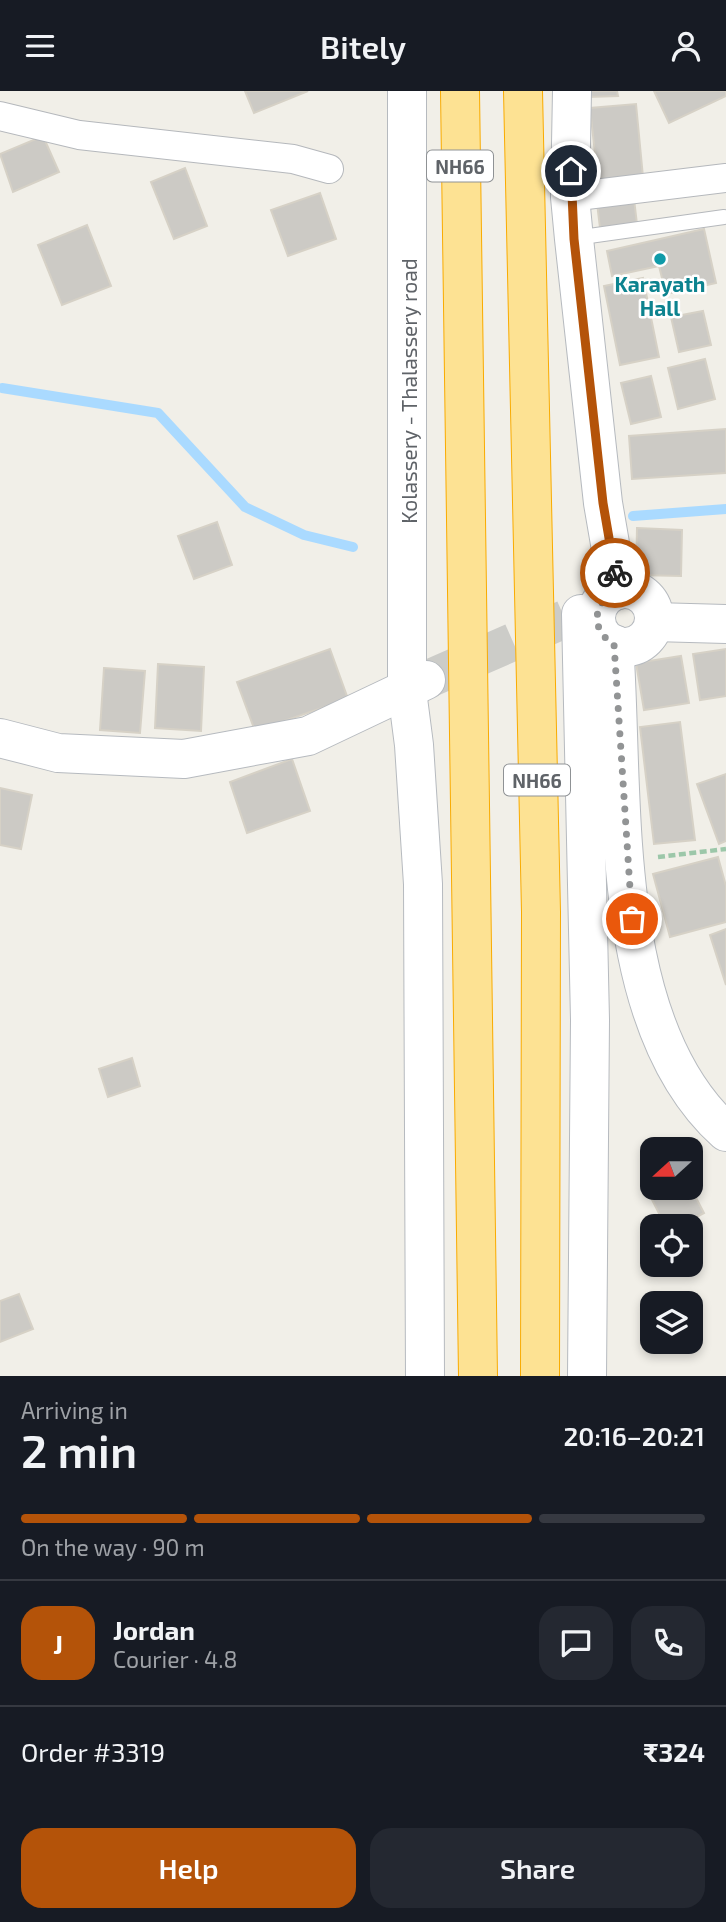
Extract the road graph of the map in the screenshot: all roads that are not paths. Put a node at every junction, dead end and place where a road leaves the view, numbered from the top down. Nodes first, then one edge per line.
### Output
1 (407, 91) edge
2 (460, 91) edge
3 (523, 91) edge
4 (572, 91) edge
5 (0, 116) edge
6 (329, 169) dead end
7 (726, 178) edge
8 (570, 197) junction
9 (724, 217) edge
10 (574, 239) junction
11 (590, 608) junction
12 (654, 622) junction
13 (726, 624) edge
14 (614, 644) junction
15 (417, 686) junction
16 (0, 739) edge
17 (726, 1132) edge
18 (425, 1376) edge
19 (478, 1376) edge
20 (540, 1376) edge
21 (587, 1376) edge

1 - 15 street, Kolassery - Thalassery road
2 - 19 highway, NH66
3 - 20 highway, NH66
4 - 8 street
5 - 6 street
7 - 8 street
8 - 10 street
9 - 10 lane
10 - 11 street
11 - 12 street
11 - 14 street
11 - 21 street
12 - 13 street
12 - 14 street
14 - 17 street
15 - 16 street
15 - 18 street, Kolassery - Thalassery road

